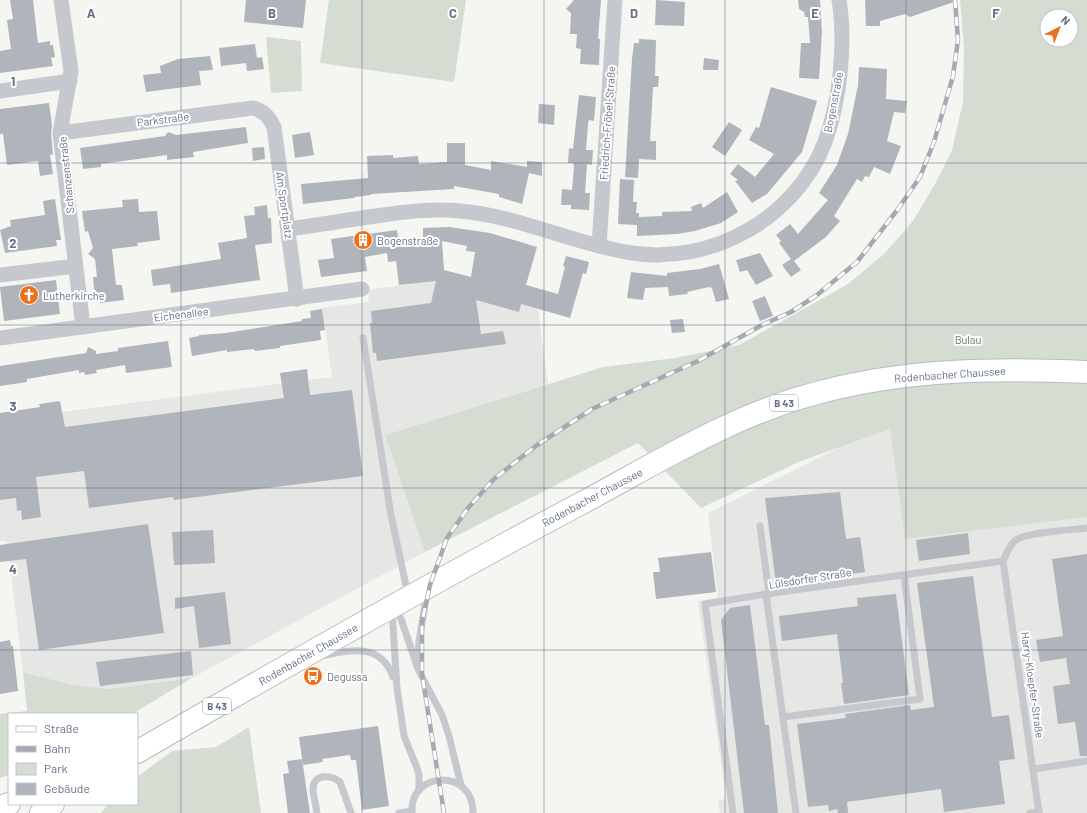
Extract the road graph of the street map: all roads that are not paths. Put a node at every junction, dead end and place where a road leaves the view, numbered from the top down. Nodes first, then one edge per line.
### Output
1 (61, 0) edge
2 (615, 0) edge
3 (839, 0) edge
4 (70, 81) junction
5 (0, 91) edge
6 (265, 113) joint
7 (60, 133) junction
8 (288, 229) junction
9 (599, 246) junction
10 (76, 266) junction
11 (0, 275) edge
12 (362, 289) dead end
13 (297, 299) junction
14 (83, 327) junction
15 (0, 338) edge
16 (363, 338) dead end
17 (1087, 372) edge
18 (760, 526) dead end
19 (1087, 528) edge
20 (1003, 561) junction
21 (904, 575) junction
22 (428, 586) junction
23 (767, 594) junction
24 (400, 602) junction
25 (293, 662) junction
26 (418, 669) junction
27 (397, 688) junction
28 (782, 717) junction
29 (138, 751) edge
30 (1087, 762) edge
31 (1034, 770) junction
32 (461, 785) junction
33 (419, 790) junction
34 (52, 805) edge
35 (412, 812) edge
36 (1039, 812) edge
37 (41, 813) edge
38 (317, 813) edge
39 (350, 813) edge
40 (399, 813) edge
41 (473, 813) edge
42 (733, 813) edge
43 (796, 813) edge
44 (1030, 813) edge

1 - 4 street, Schanzenstraße
2 - 9 street, Friedrich-Fröbel-Straße
3 - 9 street, Bogenstraße
4 - 5 street
4 - 7 street, Schanzenstraße
6 - 7 street, Parkstraße
6 - 8 street, Am Sportplatz
7 - 10 street, Schanzenstraße
8 - 9 street, Bogenstraße
8 - 13 street, Am Sportplatz
10 - 11 street
10 - 14 street, Schanzenstraße
12 - 13 street, Eichenallee
13 - 14 street, Eichenallee
14 - 15 street, Eichenallee
16 - 24 lane
17 - 22 main road, Rodenbacher Chaussee / B 43
18 - 23 lane
19 - 20 lane
20 - 21 lane, Lülsdorfer Straße
20 - 31 lane, Harry-Kloepfer-Straße
21 - 23 lane, Lülsdorfer Straße
21 - 28 lane
22 - 24 main road, Rodenbacher Chaussee / B 43
22 - 26 lane
23 - 28 lane, Lülsdorfer Straße
23 - 42 lane
24 - 25 main road, Rodenbacher Chaussee / B 43
24 - 26 lane
24 - 27 lane
25 - 27 lane
25 - 29 main road, Rodenbacher Chaussee / B 43
26 - 32 lane
27 - 33 lane
28 - 43 lane, Lülsdorfer Straße
30 - 31 lane
31 - 36 lane, Harry-Kloepfer-Straße
32 - 33 lane
32 - 41 lane
33 - 35 lane
34 - 37 main road
35 - 40 lane
36 - 44 lane
38 - 39 lane

